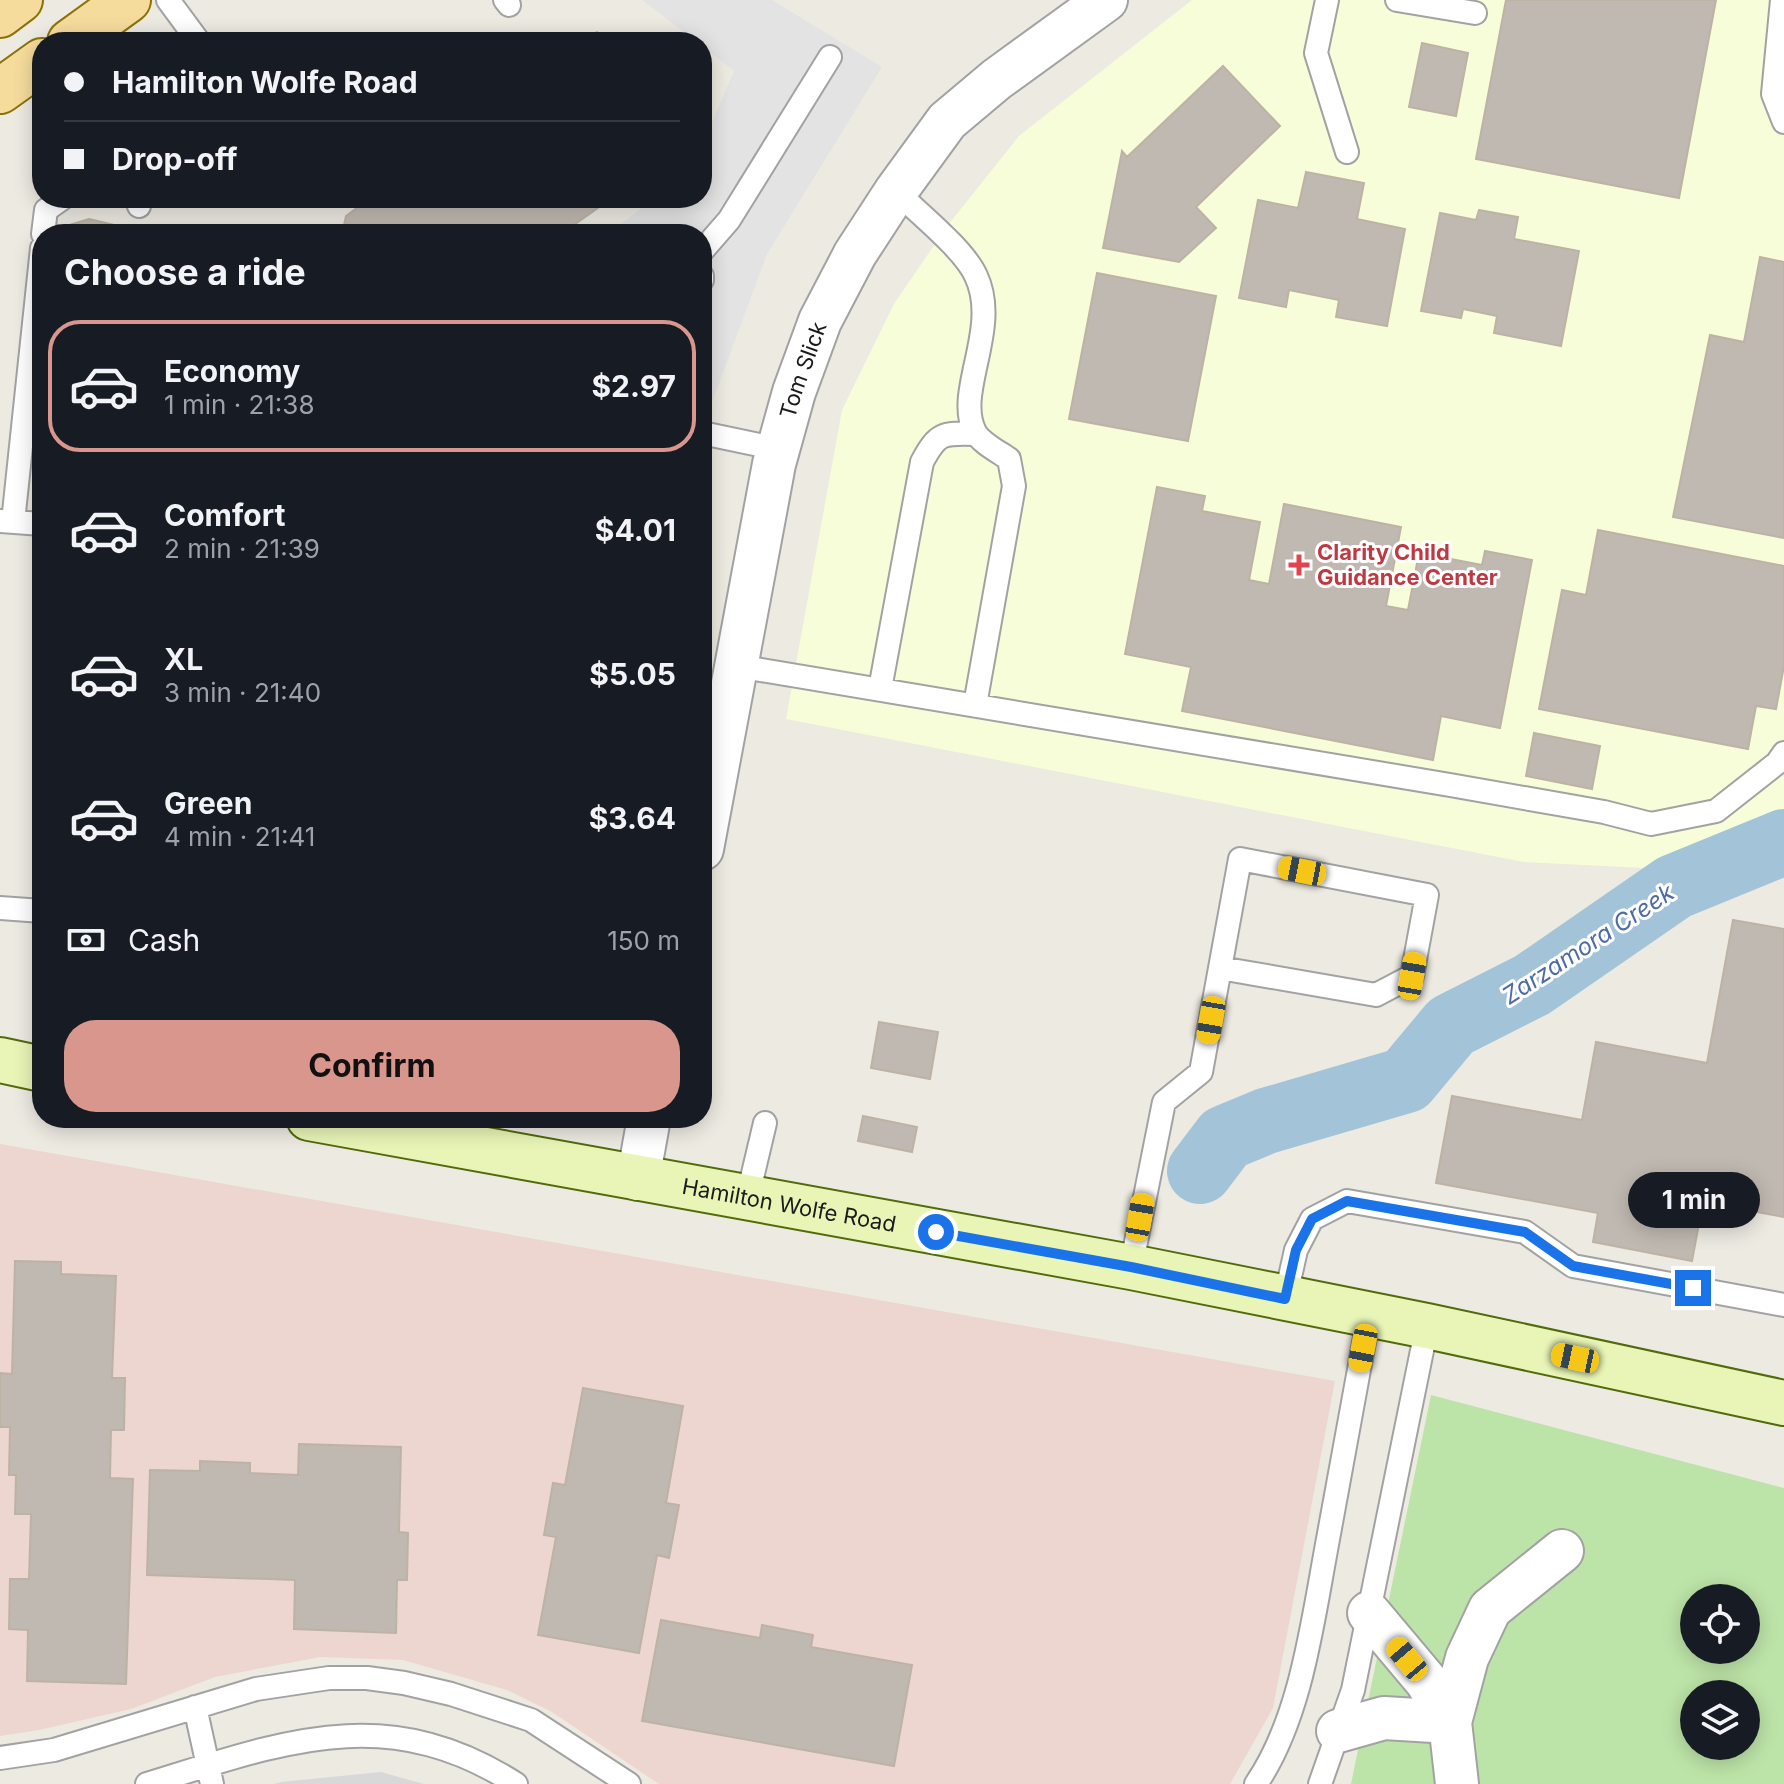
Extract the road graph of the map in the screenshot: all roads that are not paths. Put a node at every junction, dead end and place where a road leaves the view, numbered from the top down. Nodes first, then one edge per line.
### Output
1 (20, 0) edge
2 (128, 0) edge
3 (168, 0) edge
4 (1106, 0) edge
5 (1327, 0) edge
6 (1397, 0) edge
7 (1782, 0) edge
8 (1475, 13) dead end
9 (0, 15) edge
10 (84, 32) edge
11 (192, 32) edge
12 (830, 57) dead end
13 (32, 68) edge
14 (0, 91) edge
15 (1784, 122) edge
16 (1347, 152) dead end
17 (896, 191) junction
18 (712, 240) edge
19 (32, 324) edge
20 (976, 434) junction
21 (712, 435) edge
22 (778, 449) junction
23 (6, 522) edge
24 (32, 523) edge
25 (737, 666) junction
26 (880, 689) junction
27 (975, 705) junction
28 (1784, 753) edge
29 (712, 797) edge
30 (0, 908) edge
31 (32, 910) edge
32 (1220, 968) junction
33 (0, 1060) edge
34 (32, 1067) edge
35 (765, 1123) dead end
36 (363, 1128) edge
37 (647, 1128) edge
38 (638, 1179) junction
39 (747, 1199) junction
40 (1131, 1267) junction
41 (1285, 1299) junction
42 (1784, 1305) edge
43 (1369, 1315) junction
44 (1427, 1326) junction
45 (1784, 1403) edge
46 (1562, 1551) dead end
47 (1369, 1613) junction
48 (195, 1707) junction
49 (1450, 1722) junction
50 (1338, 1731) junction
51 (0, 1758) edge
52 (210, 1775) edge
53 (147, 1784) edge
54 (516, 1784) edge
55 (629, 1784) edge
56 (1256, 1784) edge
57 (1320, 1784) edge
58 (1457, 1784) edge

1 - 9 main road
2 - 10 main road
3 - 11 lane
4 - 17 street, Tom Slick
5 - 16 lane
6 - 8 lane
7 - 15 lane
12 - 18 lane
13 - 14 main road
17 - 20 lane
17 - 22 street, Tom Slick
19 - 23 lane
20 - 26 lane
20 - 27 lane
21 - 22 lane
22 - 25 street, Tom Slick
23 - 24 lane
25 - 26 lane
25 - 29 street, Tom Slick
26 - 27 lane
27 - 28 lane
30 - 31 lane
32 - 32 lane
32 - 40 lane
33 - 34 street
35 - 39 lane
36 - 38 street, Hamilton Wolfe Road
37 - 38 street
38 - 39 street, Hamilton Wolfe Road
39 - 40 street, Hamilton Wolfe Road
40 - 41 street, Hamilton Wolfe Road
41 - 42 lane
41 - 43 street, Hamilton Wolfe Road
43 - 44 street, Hamilton Wolfe Road
43 - 56 lane
44 - 45 street, Hamilton Wolfe Road
44 - 47 lane
46 - 49 street
47 - 49 street
47 - 50 lane
48 - 51 lane
48 - 52 lane
48 - 55 lane
49 - 50 street
49 - 58 street
50 - 57 lane
52 - 53 lane
52 - 54 lane

